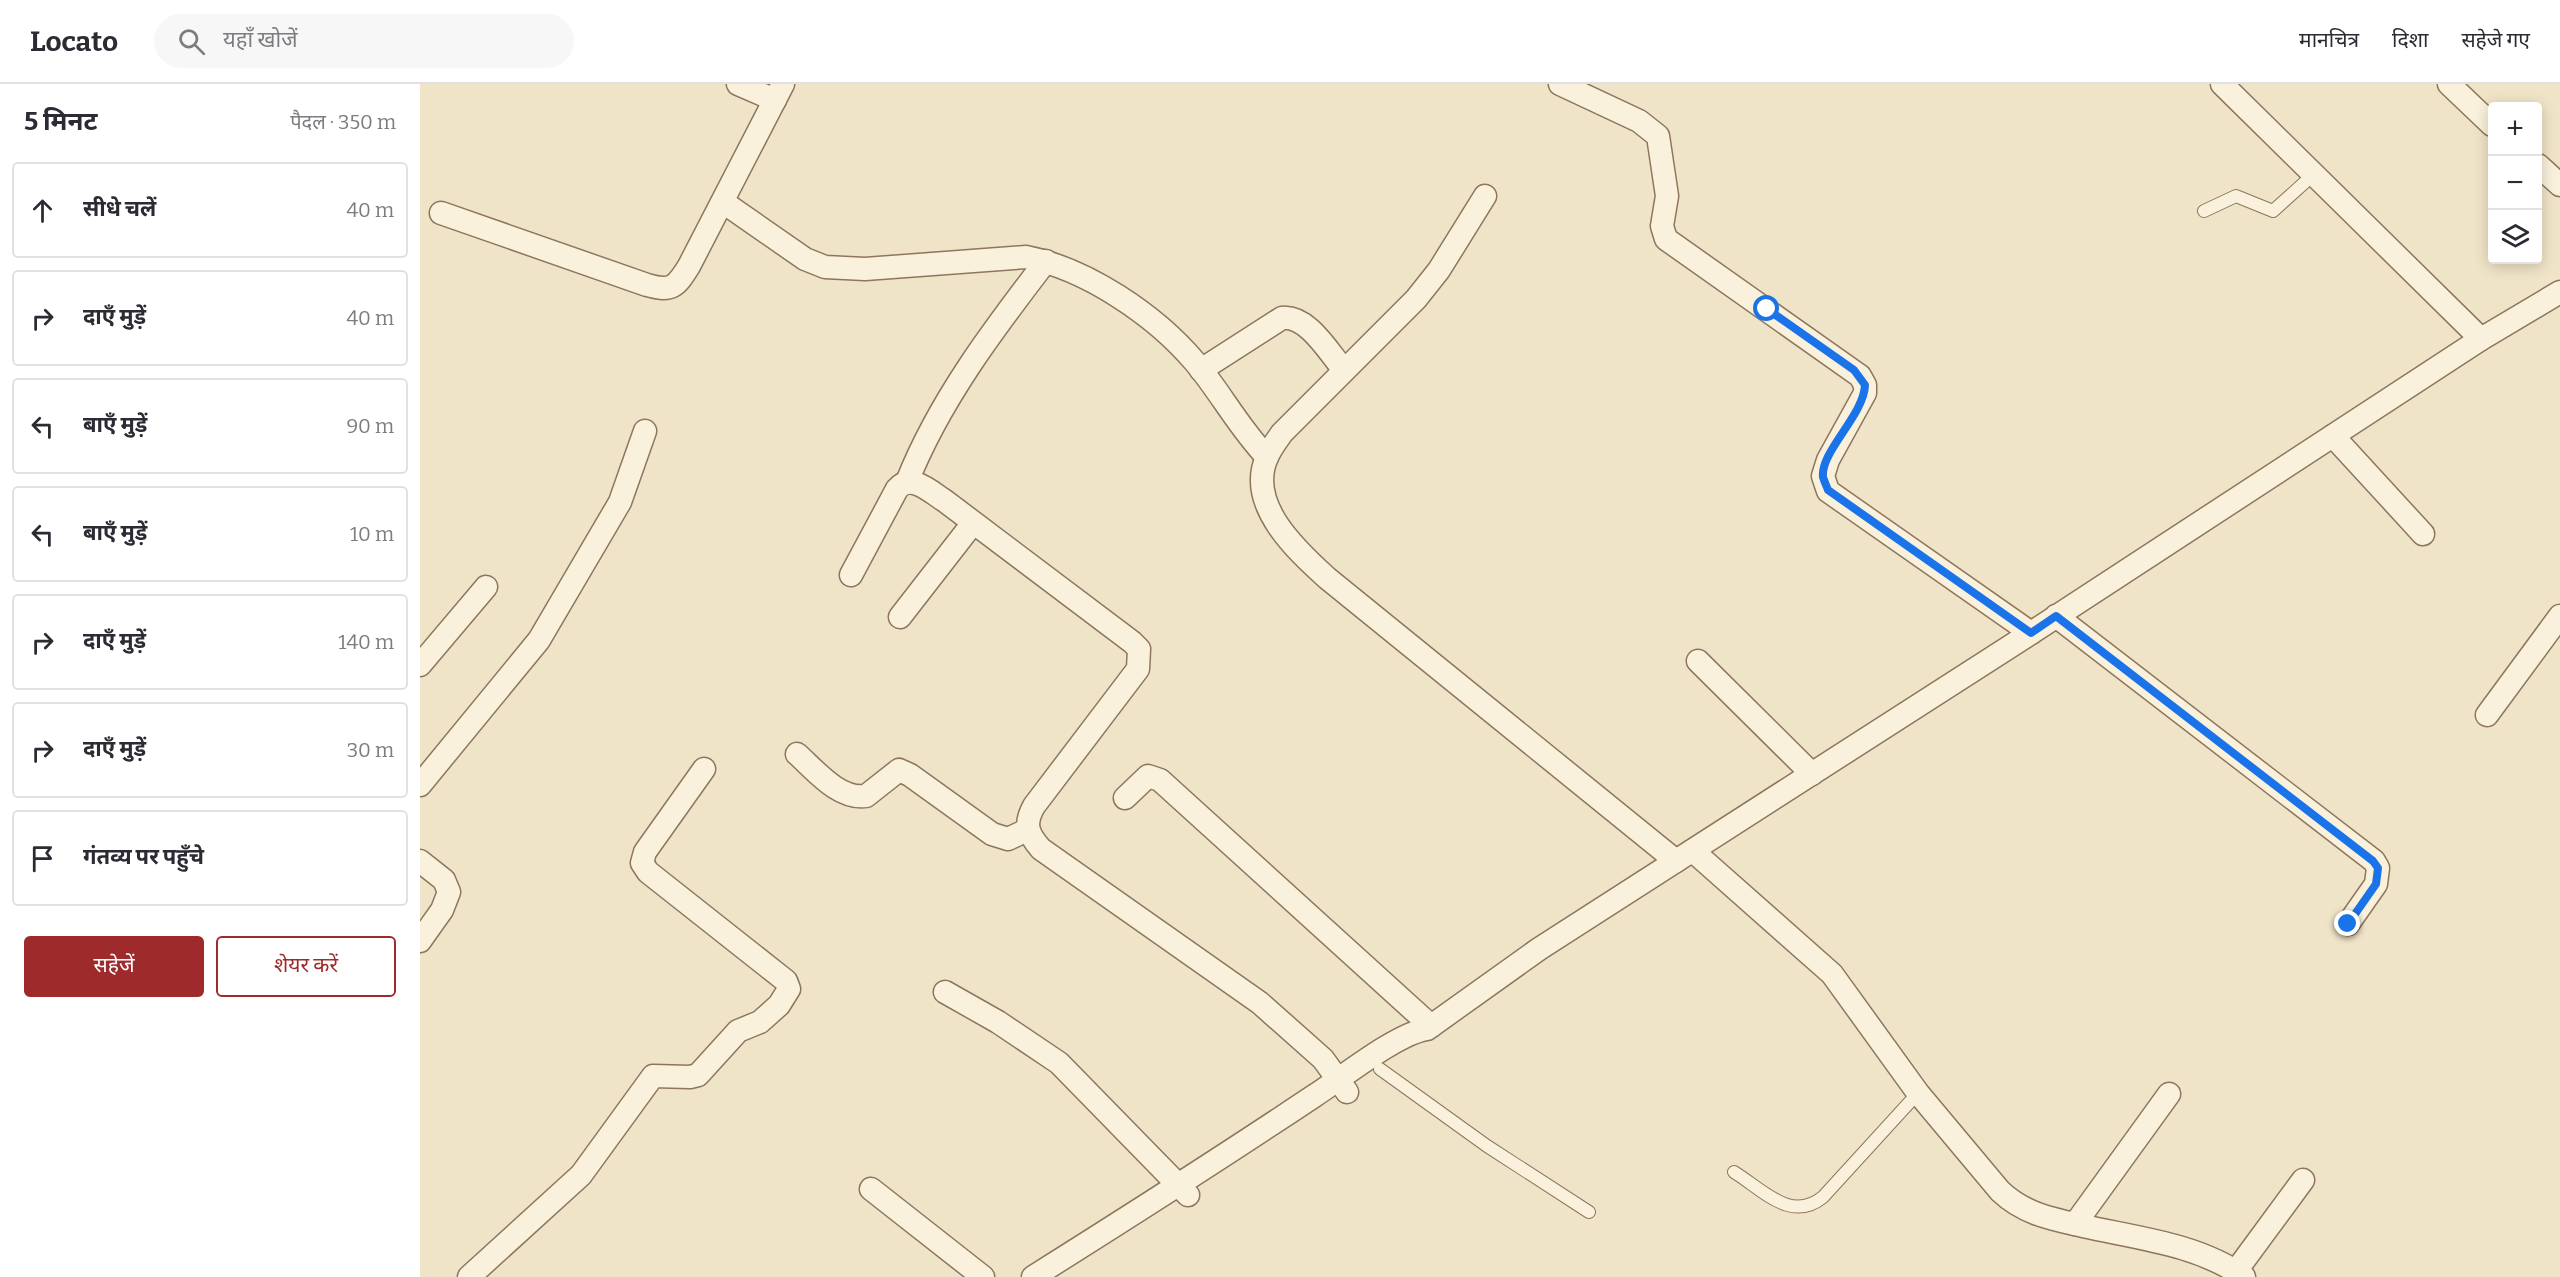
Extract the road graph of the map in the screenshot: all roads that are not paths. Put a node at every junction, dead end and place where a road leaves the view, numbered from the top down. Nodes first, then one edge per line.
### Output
1 (738, 84) edge
2 (1560, 84) edge
3 (2222, 84) edge
4 (2449, 84) edge
5 (779, 92) edge
6 (2488, 120) edge
7 (2542, 169) edge
8 (2313, 175) junction
9 (2560, 185) edge
10 (1485, 196) dead end
11 (723, 202) junction
12 (2204, 211) dead end
13 (441, 213) dead end
14 (1046, 261) junction
15 (2556, 301) edge
16 (2481, 339) junction
17 (1201, 370) junction
18 (1344, 370) junction
19 (645, 431) dead end
20 (2333, 436) junction
21 (1267, 457) junction
22 (907, 482) junction
23 (974, 523) junction
24 (2423, 534) dead end
25 (851, 575) dead end
26 (486, 587) dead end
27 (2056, 616) junction
28 (2560, 616) edge
29 (900, 617) dead end
30 (2031, 633) junction
31 (1698, 661) dead end
32 (420, 665) edge
33 (2487, 715) dead end
34 (797, 754) dead end
35 (704, 769) dead end
36 (1812, 774) junction
37 (420, 785) edge
38 (1125, 798) dead end
39 (1027, 830) junction
40 (1685, 856) junction
41 (420, 861) edge
42 (2348, 924) dead end
43 (420, 941) edge
44 (945, 992) dead end
45 (1429, 1028) junction
46 (1380, 1069) junction
47 (1343, 1086) junction
48 (1918, 1093) junction
49 (2169, 1094) dead end
50 (1734, 1172) dead end
51 (2303, 1180) dead end
52 (871, 1189) dead end
53 (1184, 1190) junction
54 (1589, 1212) dead end
55 (2075, 1224) junction
56 (2240, 1274) edge
57 (469, 1277) edge
58 (983, 1277) edge
59 (1033, 1277) edge
60 (1061, 1277) edge

1 - 5 street
2 - 30 street
3 - 8 street
4 - 6 street
5 - 11 street
7 - 9 street
8 - 12 lane
8 - 16 street
10 - 18 street
11 - 13 street
11 - 14 street
14 - 17 street
14 - 22 street
15 - 16 street
16 - 20 street
17 - 18 street
17 - 21 street
18 - 21 street
19 - 37 street
20 - 24 street
20 - 27 street
21 - 40 street
22 - 23 street
22 - 25 street
23 - 29 street
23 - 39 street
26 - 32 street
27 - 30 street
27 - 42 street
28 - 33 street
30 - 36 street
31 - 36 street
34 - 39 street
35 - 57 street
36 - 40 street
38 - 45 street
39 - 47 street
40 - 45 street
40 - 48 street
41 - 43 street
44 - 53 street
45 - 46 street
45 - 47 street
46 - 47 street
46 - 54 lane
47 - 53 street
48 - 50 lane
48 - 55 street
49 - 55 street
51 - 56 street
52 - 58 street
53 - 59 street
53 - 60 street
55 - 56 street

